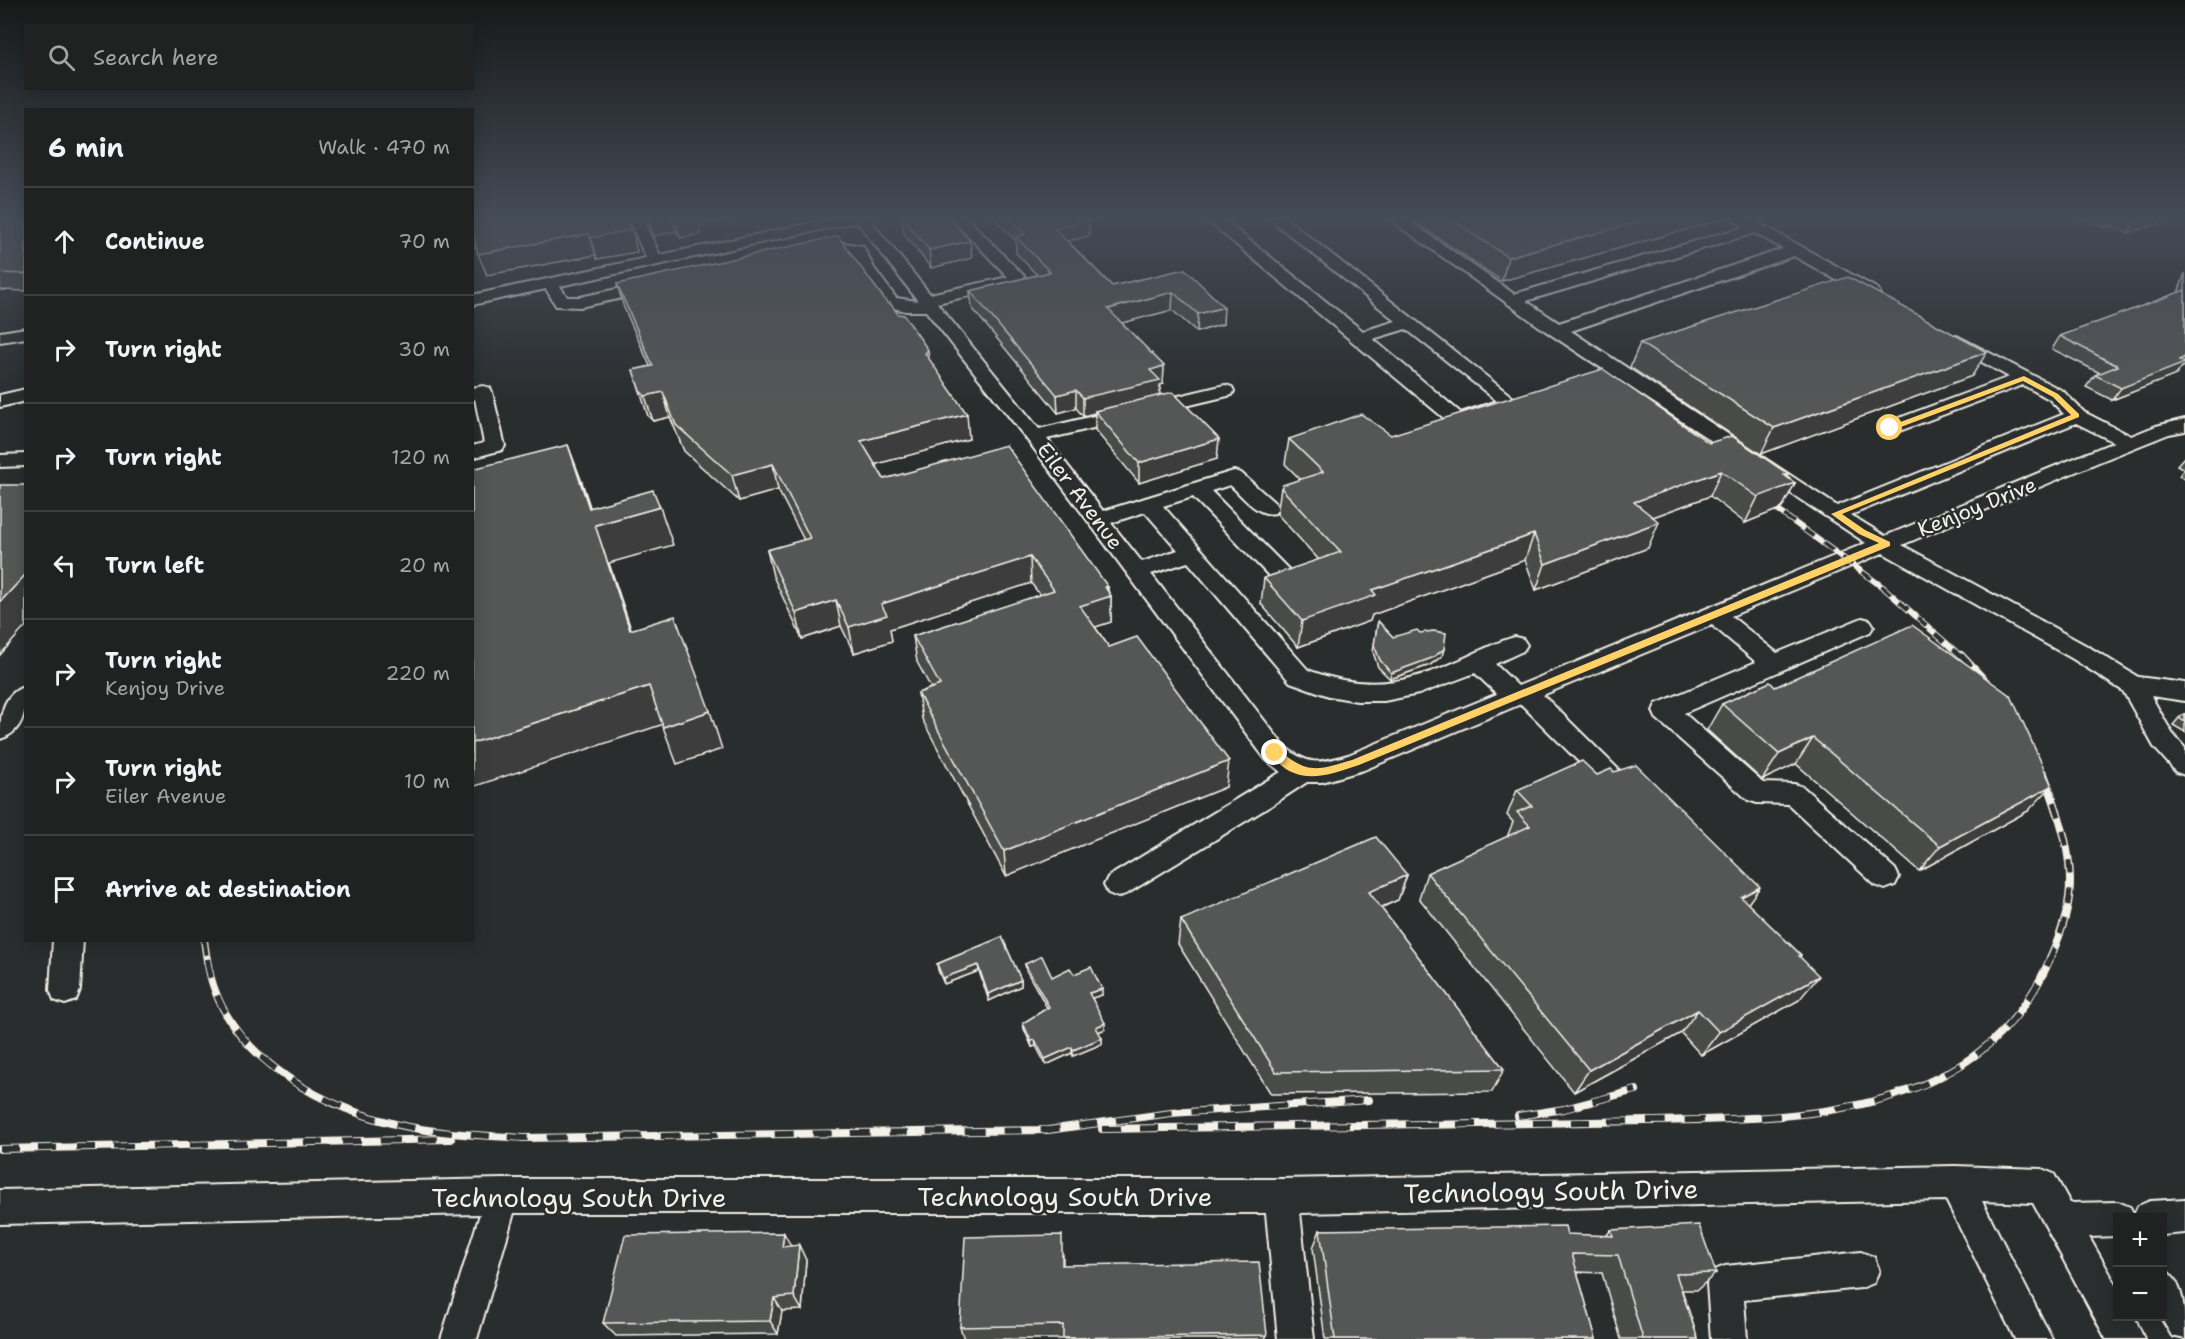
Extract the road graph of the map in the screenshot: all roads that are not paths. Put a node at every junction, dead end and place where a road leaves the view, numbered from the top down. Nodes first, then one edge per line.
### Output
1 (571, 278) edge
2 (873, 278) edge
3 (909, 278) edge
4 (1016, 278) edge
5 (1287, 278) edge
6 (1353, 278) edge
7 (1482, 278) edge
8 (1585, 278) edge
9 (1647, 278) edge
10 (1706, 278) edge
11 (1845, 278) edge
12 (550, 283) junction
13 (669, 283) edge
14 (1667, 291) junction
15 (474, 300) edge
16 (1512, 300) junction
17 (928, 303) junction
18 (1888, 303) edge
19 (1409, 323) junction
20 (1556, 330) junction
21 (1940, 332) edge
22 (24, 333) edge
23 (1360, 337) junction
24 (2, 338) edge
25 (2024, 378) junction
26 (1225, 391) dead end
27 (474, 394) edge
28 (24, 395) edge
29 (0, 401) edge
30 (2077, 416) junction
31 (2185, 425) edge
32 (1890, 428) dead end
33 (1034, 436) junction
34 (2131, 443) junction
35 (474, 451) edge
36 (0, 460) edge
37 (24, 460) edge
38 (1197, 489) junction
39 (1150, 504) junction
40 (1268, 507) dead end
41 (1835, 514) junction
42 (1097, 520) junction
43 (1887, 544) junction
44 (1193, 553) junction
45 (1136, 571) junction
46 (1280, 574) edge
47 (1715, 615) junction
48 (1862, 626) dead end
49 (1515, 645) dead end
50 (1478, 662) junction
51 (1774, 664) junction
52 (2133, 685) junction
53 (2185, 693) edge
54 (1520, 695) junction
55 (24, 698) edge
56 (0, 730) edge
57 (2185, 765) edge
58 (1301, 772) junction
59 (1614, 781) edge
60 (1885, 877) dead end
61 (1118, 885) dead end
62 (68, 942) edge
63 (65, 990) dead end
64 (1955, 1183) junction
65 (502, 1196) junction
66 (1281, 1196) junction
67 (0, 1207) edge
68 (2185, 1216) edge
69 (2167, 1217) edge
70 (2113, 1219) edge
71 (2061, 1220) junction
72 (1861, 1270) dead end
73 (2167, 1293) edge
74 (2185, 1323) edge
75 (459, 1339) edge
76 (1296, 1339) edge
77 (1729, 1339) edge
78 (2034, 1339) edge
79 (2126, 1339) edge

1 - 12 street
2 - 17 street
3 - 17 street, Eiler Avenue
4 - 17 street
5 - 23 street
6 - 19 street
7 - 16 street
8 - 16 street
9 - 14 street
10 - 14 street
11 - 18 street
12 - 13 street
12 - 15 street
14 - 20 street
16 - 20 street
17 - 33 street, Eiler Avenue
19 - 23 street
19 - 23 street
20 - 41 street
21 - 25 street
22 - 24 street
25 - 30 street
25 - 32 street
26 - 33 street
27 - 35 street
28 - 29 street
30 - 34 street
30 - 41 street
31 - 34 street, Kenjoy Drive
33 - 42 street, Eiler Avenue
34 - 43 street, Kenjoy Drive
36 - 37 street
38 - 39 street
38 - 40 street
38 - 46 street
39 - 42 street
39 - 44 street
41 - 43 street
42 - 45 street, Eiler Avenue
43 - 47 street, Kenjoy Drive
43 - 52 street
44 - 45 street
44 - 50 street
45 - 58 street, Eiler Avenue
47 - 51 street
47 - 54 street, Kenjoy Drive
48 - 51 street
49 - 50 street
50 - 54 street
51 - 60 street
52 - 53 street
52 - 57 street
54 - 58 street, Kenjoy Drive
54 - 59 street
55 - 56 street
58 - 61 street
62 - 63 street
64 - 66 street, Technology South Drive
64 - 71 street, Technology South Drive
64 - 78 street
65 - 66 street, Technology South Drive
65 - 67 street, Technology South Drive
65 - 75 street
66 - 76 street
68 - 69 street
70 - 71 street
71 - 79 street
72 - 77 street
73 - 74 street

